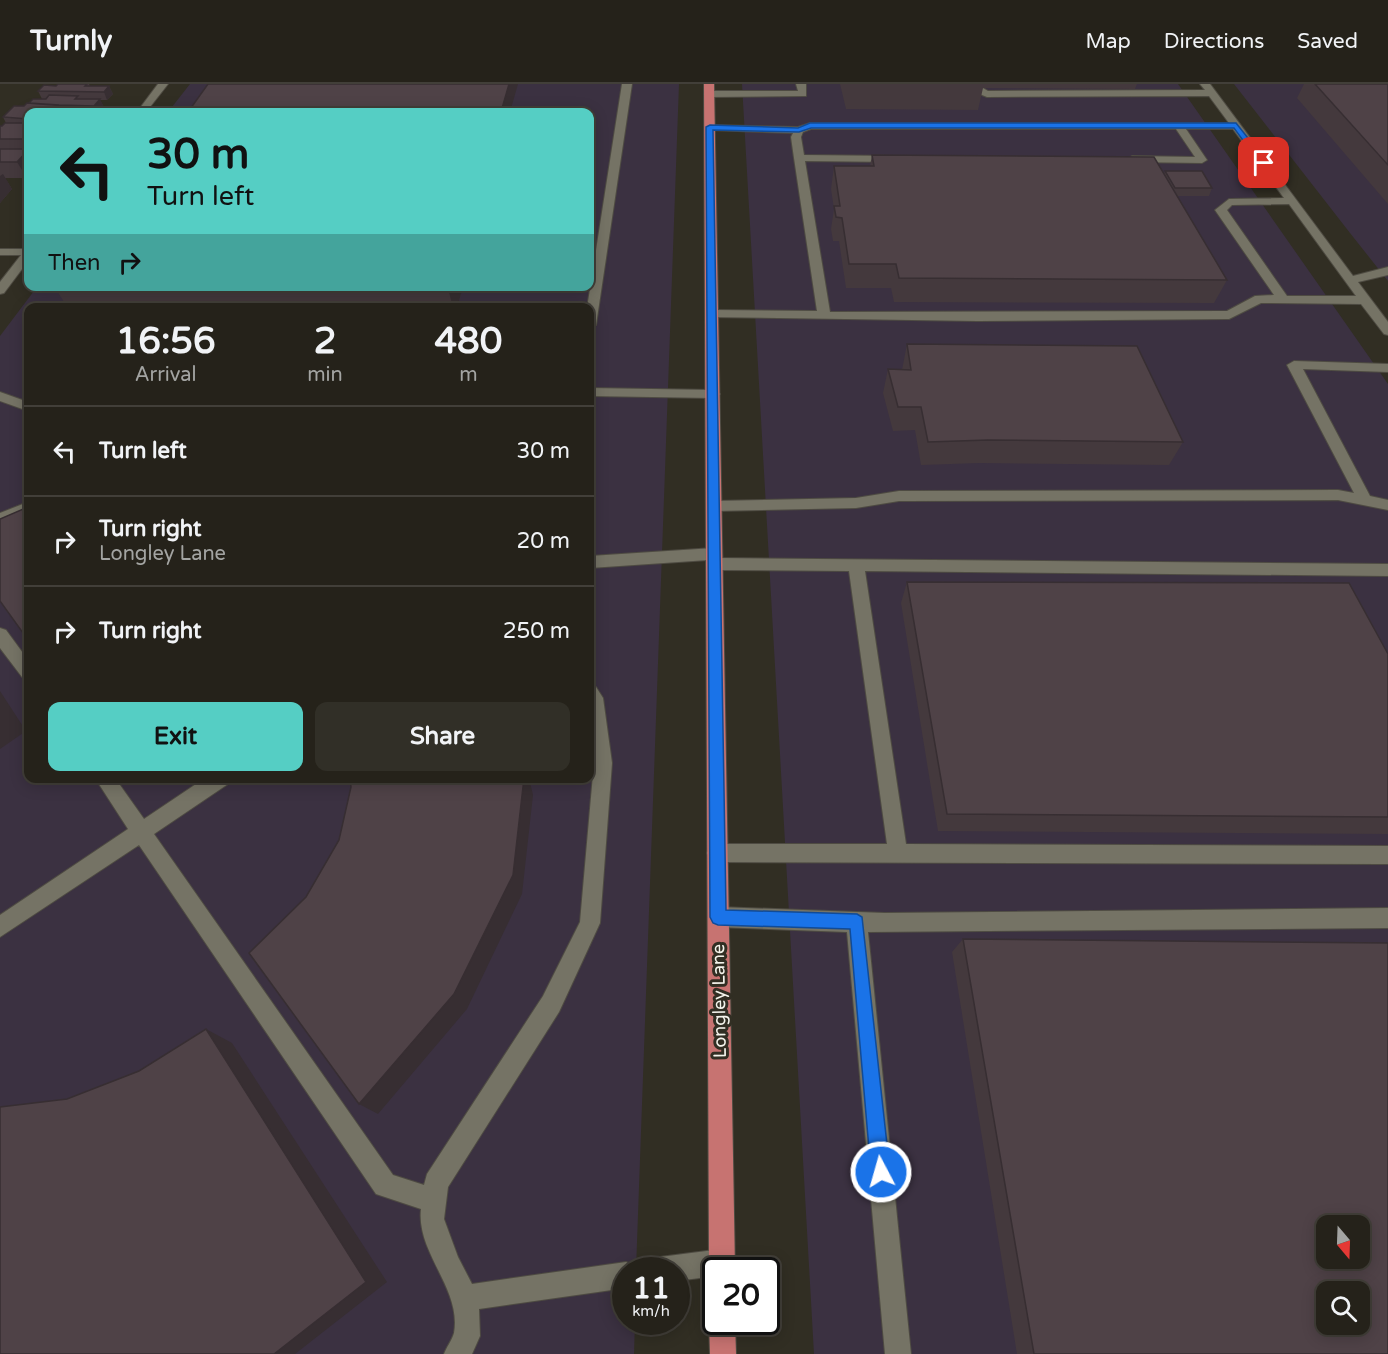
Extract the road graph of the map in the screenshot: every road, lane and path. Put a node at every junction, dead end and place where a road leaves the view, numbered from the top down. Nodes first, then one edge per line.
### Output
1 (163, 84) edge
2 (627, 84) edge
3 (801, 84) edge
4 (971, 84) edge
5 (1208, 88) edge
6 (709, 89) edge
7 (144, 108) edge
8 (1178, 125) junction
9 (1236, 126) junction
10 (710, 127) junction
11 (799, 130) junction
12 (799, 158) junction
13 (906, 159) edge
14 (1119, 159) edge
15 (1292, 201) junction
16 (0, 252) edge
17 (24, 253) edge
18 (24, 258) edge
19 (1388, 271) edge
20 (1351, 280) junction
21 (0, 290) edge
22 (1283, 299) junction
23 (1365, 300) junction
24 (593, 303) edge
25 (712, 314) junction
26 (824, 315) junction
27 (1388, 331) edge
28 (1388, 368) edge
29 (594, 392) edge
30 (713, 394) junction
31 (0, 396) edge
32 (24, 405) edge
33 (1365, 500) junction
34 (1388, 505) edge
35 (714, 506) junction
36 (24, 509) edge
37 (0, 519) edge
38 (714, 559) junction
39 (594, 562) edge
40 (856, 565) junction
41 (1388, 570) edge
42 (0, 635) edge
43 (24, 667) edge
44 (594, 698) edge
45 (107, 783) edge
46 (214, 783) edge
47 (141, 832) junction
48 (717, 853) junction
49 (898, 854) junction
50 (1388, 855) edge
51 (718, 917) junction
52 (1388, 918) edge
53 (857, 922) junction
54 (0, 927) edge
55 (434, 1201) junction
56 (722, 1257) edge
57 (612, 1277) edge
58 (465, 1298) junction
59 (723, 1335) edge
60 (457, 1354) edge
61 (723, 1354) edge
62 (898, 1354) edge

1 - 7 street
2 - 24 street
3 - 6 street
4 - 5 street
5 - 9 street
6 - 10 main road, Longley Lane
8 - 9 street
8 - 11 street
8 - 14 street
9 - 15 street
10 - 11 street
10 - 25 main road, Longley Lane
11 - 12 street
12 - 13 street
12 - 26 street
15 - 20 street
15 - 22 street
16 - 17 street
18 - 21 street
19 - 20 street
20 - 23 street
22 - 23 street
22 - 26 street
23 - 27 street
25 - 26 street
25 - 30 main road, Longley Lane
28 - 33 street
29 - 30 street
30 - 35 main road, Longley Lane
31 - 32 street
33 - 34 street
33 - 35 street
35 - 38 main road, Longley Lane
36 - 37 street
38 - 39 street
38 - 40 street
38 - 48 main road, Longley Lane
40 - 41 street
40 - 49 street
42 - 43 street
44 - 55 street
45 - 47 street
46 - 47 street
47 - 54 street
47 - 55 street
48 - 49 street
48 - 51 main road, Longley Lane
49 - 50 street
51 - 53 street
51 - 56 main road, Longley Lane
52 - 53 street
53 - 62 street
55 - 58 street
57 - 58 street
58 - 60 street
59 - 61 main road

